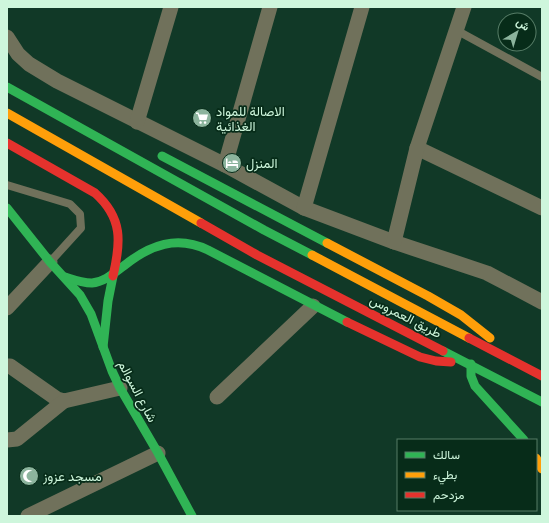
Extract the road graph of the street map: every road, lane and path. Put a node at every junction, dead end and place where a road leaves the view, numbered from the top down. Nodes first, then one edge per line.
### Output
1 (171, 7) edge
2 (270, 7) edge
3 (464, 7) edge
4 (358, 8) edge
5 (456, 30) junction
6 (7, 37) edge
7 (542, 77) edge
8 (7, 87) edge
9 (7, 113) edge
10 (137, 122) junction
11 (7, 143) edge
12 (417, 148) junction
13 (156, 153) dead end
14 (225, 165) junction
15 (7, 185) edge
16 (7, 208) edge
17 (304, 208) junction
18 (542, 208) edge
19 (394, 242) junction
20 (50, 262) junction
21 (115, 272) junction
22 (65, 277) junction
23 (542, 302) edge
24 (313, 306) junction
25 (7, 308) edge
26 (103, 347) junction
27 (514, 361) junction
28 (467, 362) junction
29 (7, 366) edge
30 (542, 376) edge
31 (120, 388) junction
32 (217, 397) dead end
33 (64, 401) junction
34 (542, 402) edge
35 (523, 439) edge
36 (7, 440) edge
37 (158, 453) junction
38 (537, 460) edge
39 (542, 469) edge
40 (28, 516) edge
41 (192, 516) edge

1 - 10 street
2 - 14 street
3 - 5 street
4 - 17 street
5 - 7 lane
5 - 12 street
6 - 10 street
8 - 27 main road, طريق العمروس
9 - 28 main road, طريق العمروس
10 - 14 street
11 - 21 main road
12 - 18 street
12 - 19 street
13 - 27 main road
14 - 17 street
15 - 20 lane
16 - 20 main road, شارع السوالم
17 - 19 street
19 - 23 street
20 - 22 main road, شارع السوالم
20 - 25 street
21 - 22 main road
21 - 24 main road
21 - 26 main road
22 - 26 main road, شارع السوالم
24 - 28 main road
24 - 32 street
26 - 31 main road, شارع السوالم
27 - 30 main road, طريق العمروس
28 - 34 main road, طريق العمروس
28 - 35 main road
29 - 33 street
31 - 33 street
31 - 37 main road, شارع السوالم
33 - 36 street
37 - 40 street
37 - 41 main road, شارع السوالم
38 - 39 main road

